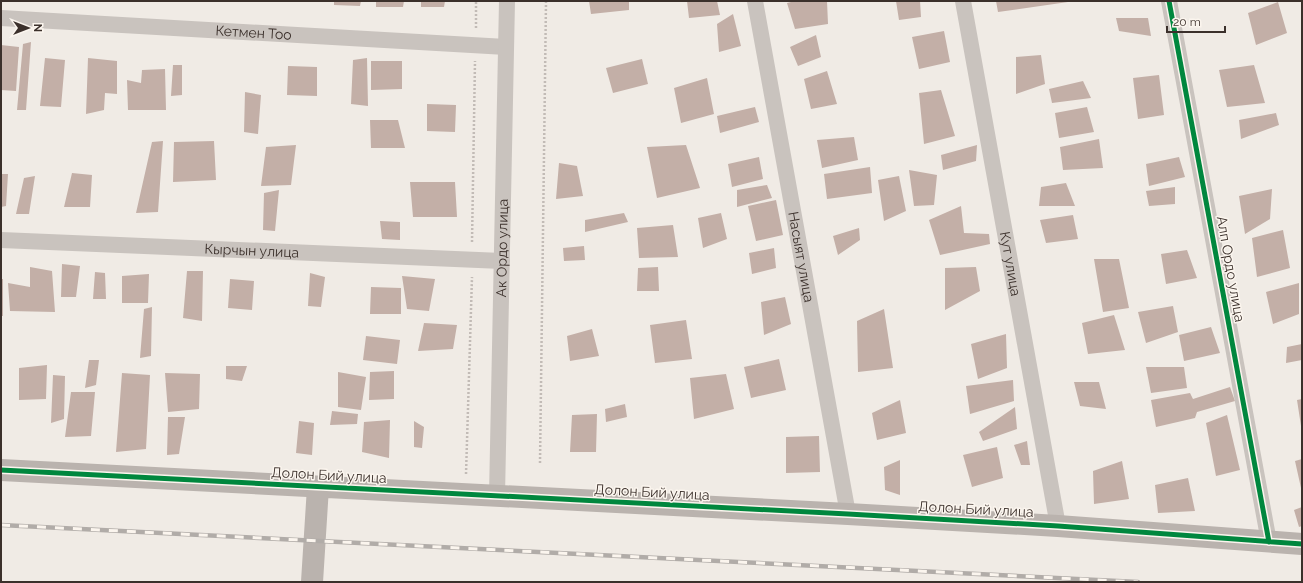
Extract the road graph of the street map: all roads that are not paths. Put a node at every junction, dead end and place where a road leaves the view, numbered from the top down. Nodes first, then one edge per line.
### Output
1 (508, 1) edge
2 (755, 1) edge
3 (963, 1) edge
4 (1169, 1) edge
5 (1, 18) edge
6 (506, 46) junction
7 (1, 240) edge
8 (502, 261) junction
9 (1, 470) edge
10 (318, 487) junction
11 (497, 496) junction
12 (848, 514) junction
13 (1058, 526) junction
14 (1269, 542) junction
15 (1302, 544) edge
16 (312, 582) edge

1 - 6 street, Ак Ордо улица
2 - 12 street, Насыят улица
3 - 13 street, Кут улица
4 - 14 street, Алп Ордо улица
5 - 6 street, Кетмен Тоо
6 - 8 street, Ак Ордо улица
7 - 8 street, Кырчын улица
8 - 11 street, Ак Ордо улица
9 - 10 street, Долон Бий улица
10 - 11 street, Долон Бий улица
10 - 16 street
11 - 12 street, Долон Бий улица
12 - 13 street, Долон Бий улица
13 - 14 street, Долон Бий улица
14 - 15 street, Долон Бий улица

